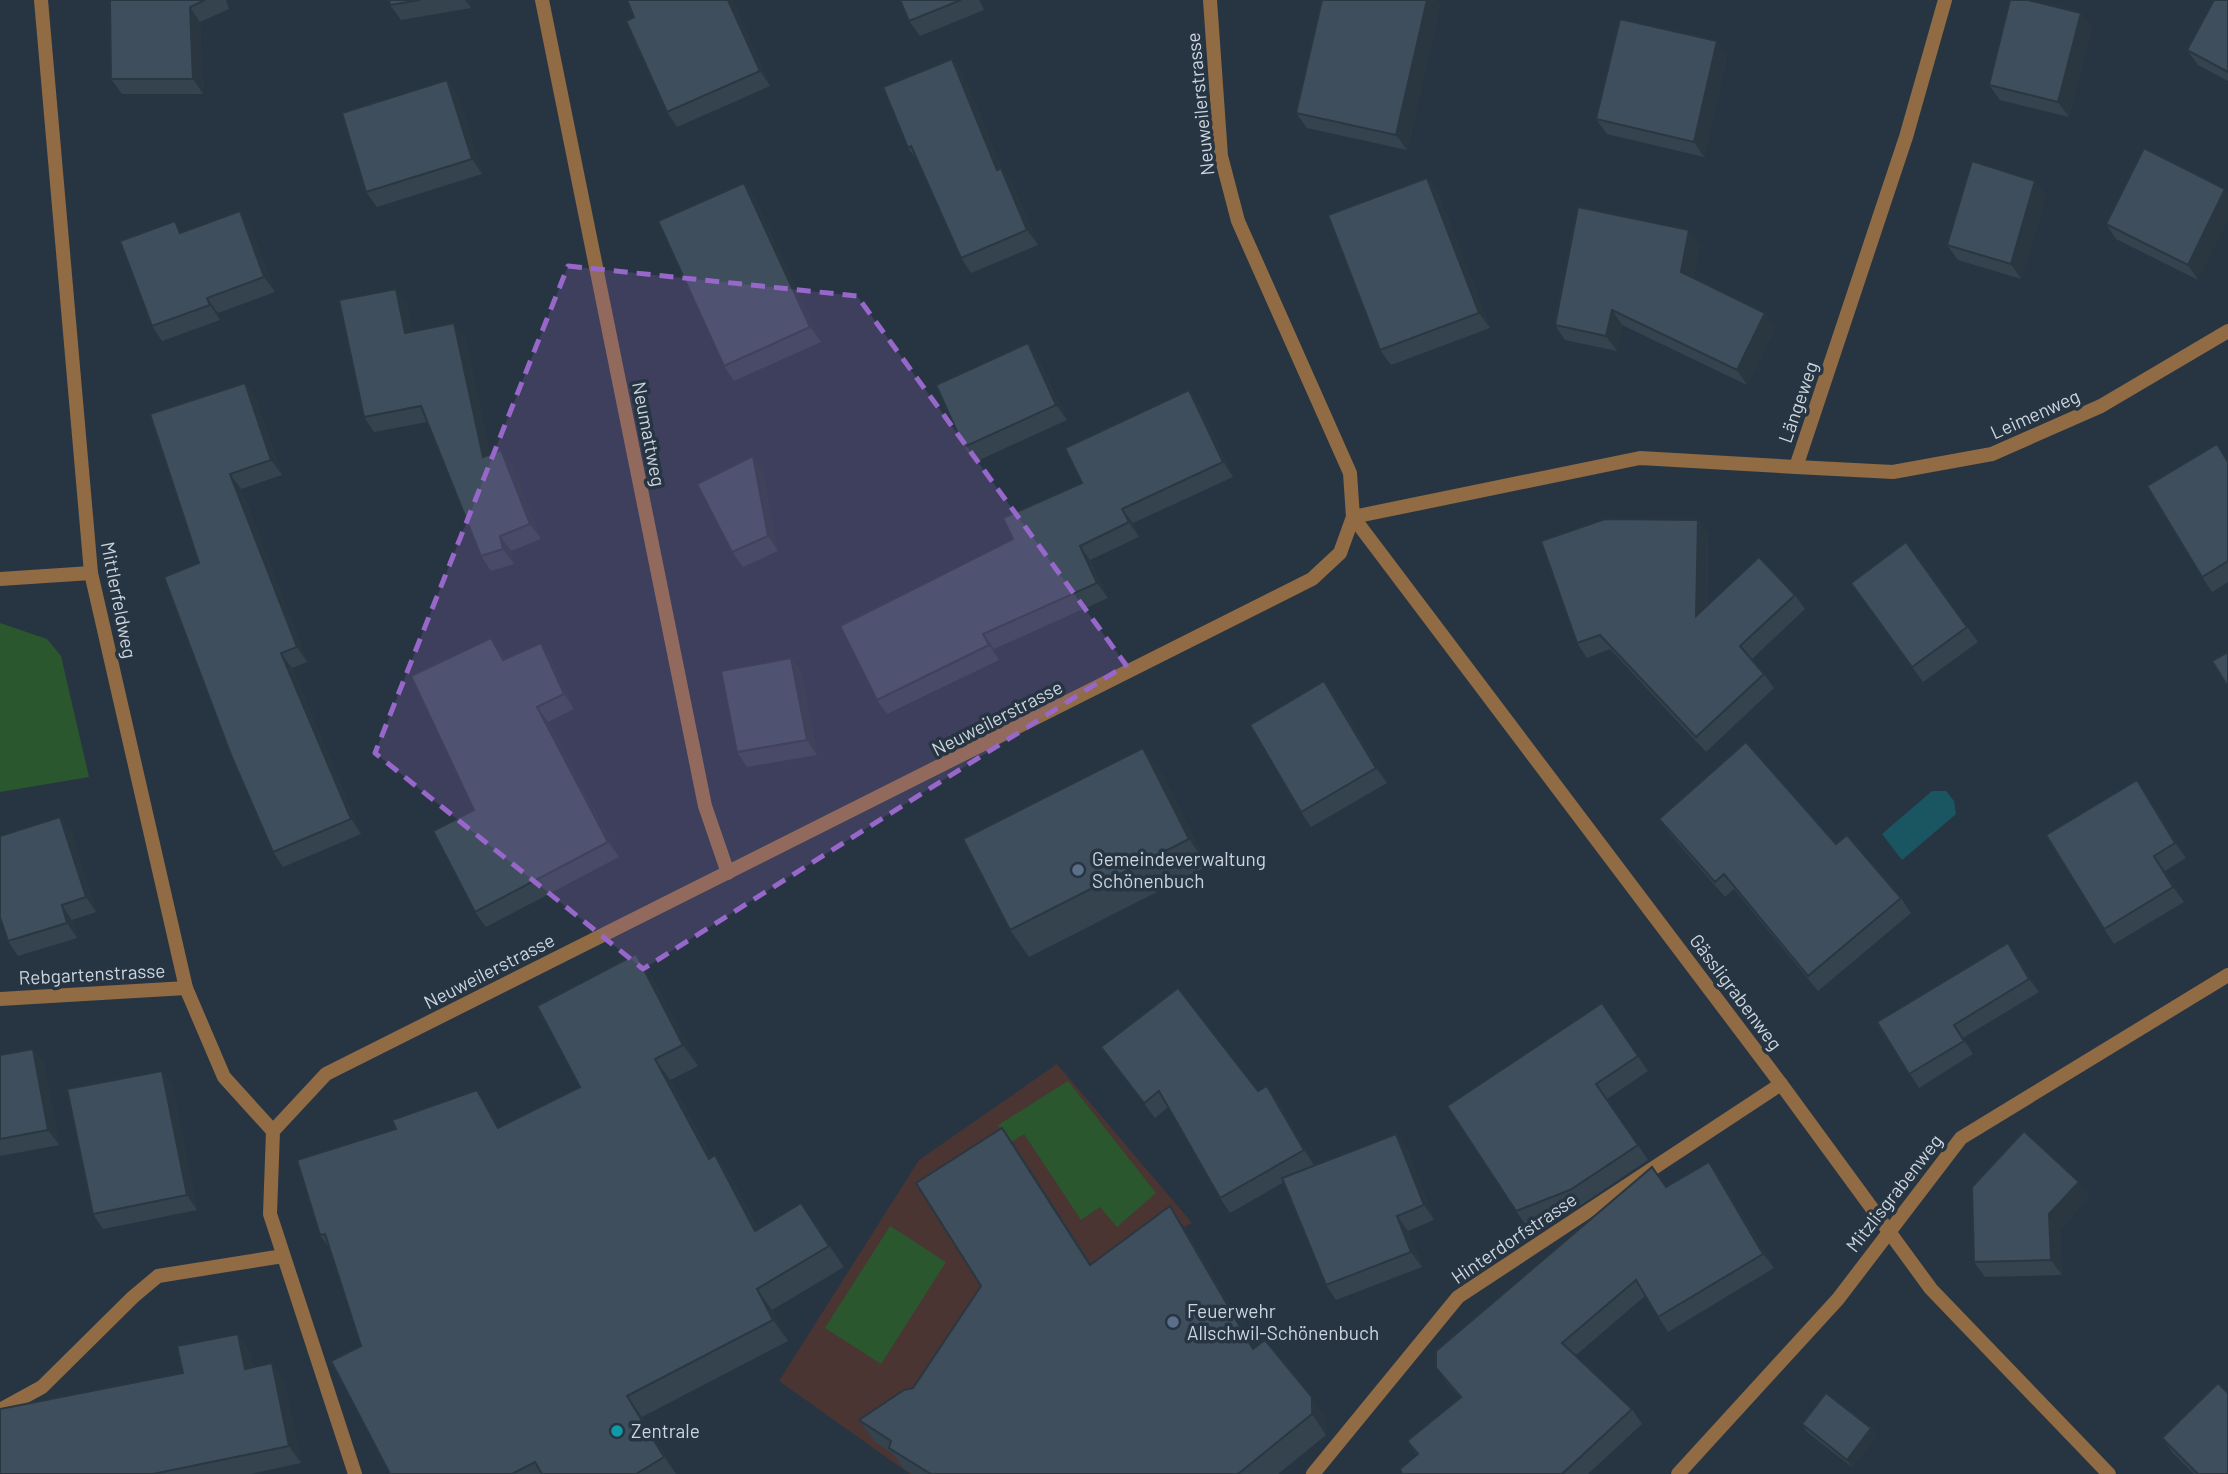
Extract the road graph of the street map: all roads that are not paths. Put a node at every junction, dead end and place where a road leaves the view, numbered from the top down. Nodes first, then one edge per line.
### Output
1 (41, 0) edge
2 (542, 0) edge
3 (1210, 0) edge
4 (1945, 0) edge
5 (2228, 331) edge
6 (1796, 467) junction
7 (1353, 517) junction
8 (91, 573) junction
9 (0, 579) edge
10 (728, 873) junction
11 (2228, 975) edge
12 (186, 988) junction
13 (0, 999) edge
14 (1781, 1084) junction
15 (273, 1131) junction
16 (1890, 1229) junction
17 (283, 1256) junction
18 (0, 1410) edge
19 (355, 1474) edge
20 (1313, 1474) edge
21 (1678, 1474) edge
22 (2109, 1474) edge

1 - 8 street, Mittlerfeldweg
2 - 10 street, Neumattweg
3 - 7 street, Neuweilerstrasse
4 - 6 street, Längeweg
5 - 6 street, Leimenweg
6 - 7 street, Längeweg
7 - 10 street, Neuweilerstrasse
7 - 14 street, Gässligrabenweg
8 - 9 street
8 - 12 street, Mittlerfeldweg
10 - 15 street, Neuweilerstrasse
11 - 16 street, Mitzlisgrabenweg
12 - 13 street, Rebgartenstrasse
12 - 15 street, Mittlerfeldweg
14 - 16 street, Gässligrabenweg
14 - 20 street, Hinterdorfstrasse
15 - 17 street
16 - 21 street, Mitzlisgrabenweg
16 - 22 street, Gässligrabenweg
17 - 18 street
17 - 19 street

